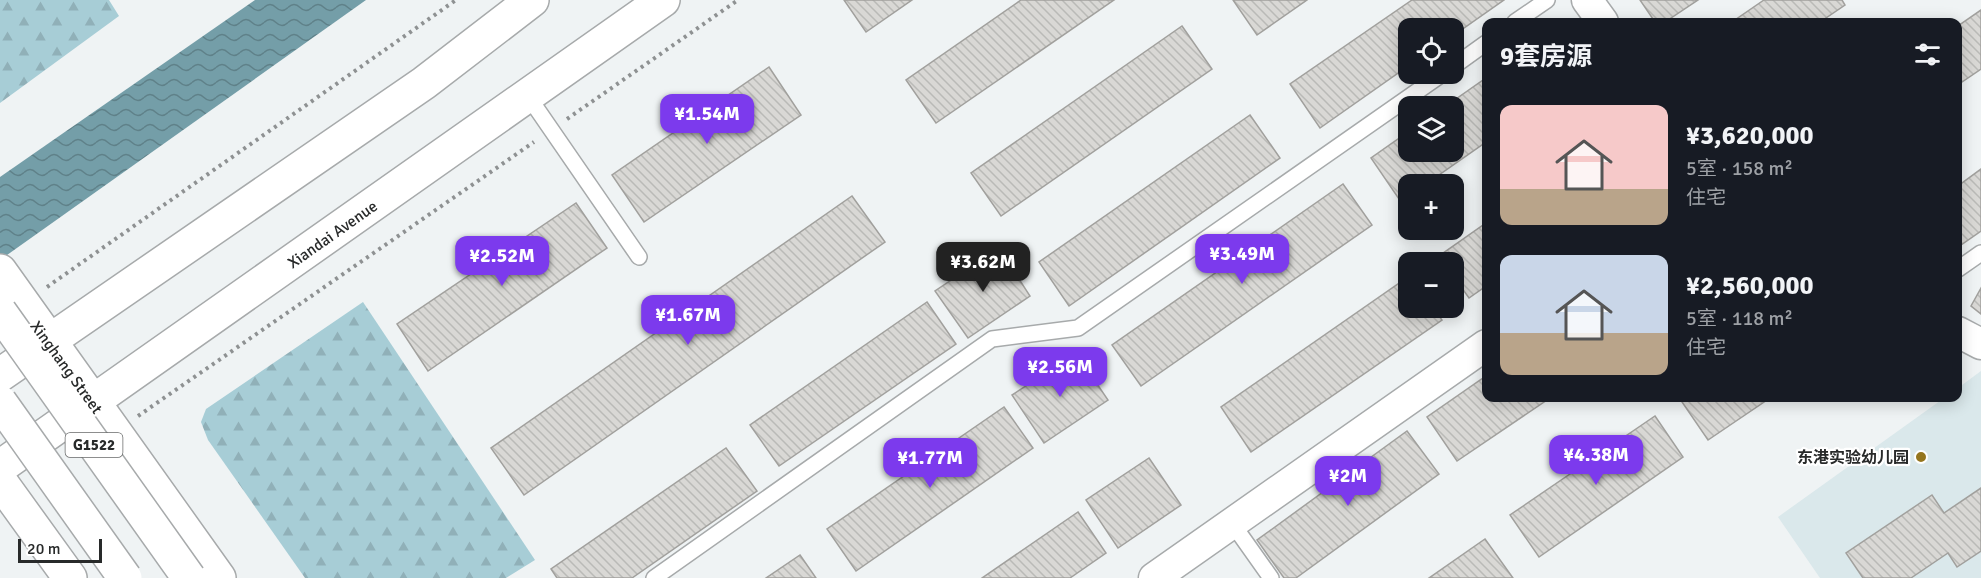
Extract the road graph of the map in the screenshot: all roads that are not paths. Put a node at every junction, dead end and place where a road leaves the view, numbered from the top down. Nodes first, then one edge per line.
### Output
1 (532, 0) edge
2 (663, 0) edge
3 (1547, 0) edge
4 (1587, 0) edge
5 (1521, 18) edge
6 (1600, 18) edge
7 (1482, 46) edge
8 (1464, 59) edge
9 (1429, 84) edge
10 (528, 96) junction
11 (1981, 253) edge
12 (639, 256) dead end
13 (1962, 266) edge
14 (7, 292) edge
15 (1962, 334) edge
16 (48, 341) junction
17 (1981, 344) edge
18 (1482, 348) edge
19 (0, 375) edge
20 (0, 402) edge
21 (92, 402) junction
22 (0, 466) edge
23 (0, 481) edge
24 (1232, 523) junction
25 (69, 578) edge
26 (125, 578) edge
27 (189, 578) edge
28 (219, 578) edge
29 (654, 578) edge
30 (1154, 578) edge
31 (1271, 578) edge

1 - 16 main road
2 - 10 main road, Xiandai Avenue
3 - 5 lane
4 - 6 street
7 - 8 lane
9 - 29 lane
10 - 12 lane
10 - 21 main road, Xiandai Avenue
11 - 13 lane
14 - 16 main road, Xinghang Street
14 - 27 main road, G1522, bridge
15 - 17 street
16 - 19 main road
16 - 21 main road, Xinghang Street
18 - 24 street
20 - 26 main road, G1522, bridge
21 - 22 main road, Xiandai Avenue
21 - 28 main road, Xinghang Street
23 - 25 main road
24 - 30 street
24 - 31 lane

